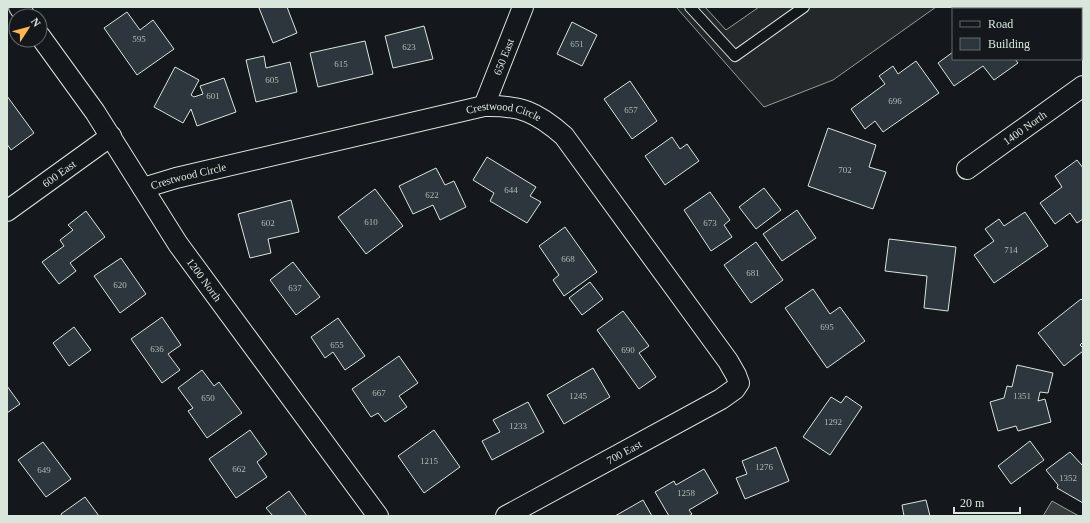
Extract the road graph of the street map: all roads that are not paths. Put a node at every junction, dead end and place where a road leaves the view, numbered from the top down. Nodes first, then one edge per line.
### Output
1 (523, 7) edge
2 (690, 7) edge
3 (804, 7) edge
4 (48, 47) edge
5 (1083, 86) edge
6 (484, 106) junction
7 (111, 136) junction
8 (967, 169) dead end
9 (143, 188) junction
10 (7, 211) edge
11 (739, 383) joint
12 (378, 516) edge
13 (506, 516) edge

1 - 6 street, 650 East
2 - 3 lane
4 - 7 street, 1200 North
5 - 8 street, 1400 North
6 - 9 street, Crestwood Circle
6 - 11 street, Crestwood Circle
7 - 9 street, 1200 North
7 - 10 street, 600 East
9 - 12 street, 1200 North
11 - 13 street, 700 East

